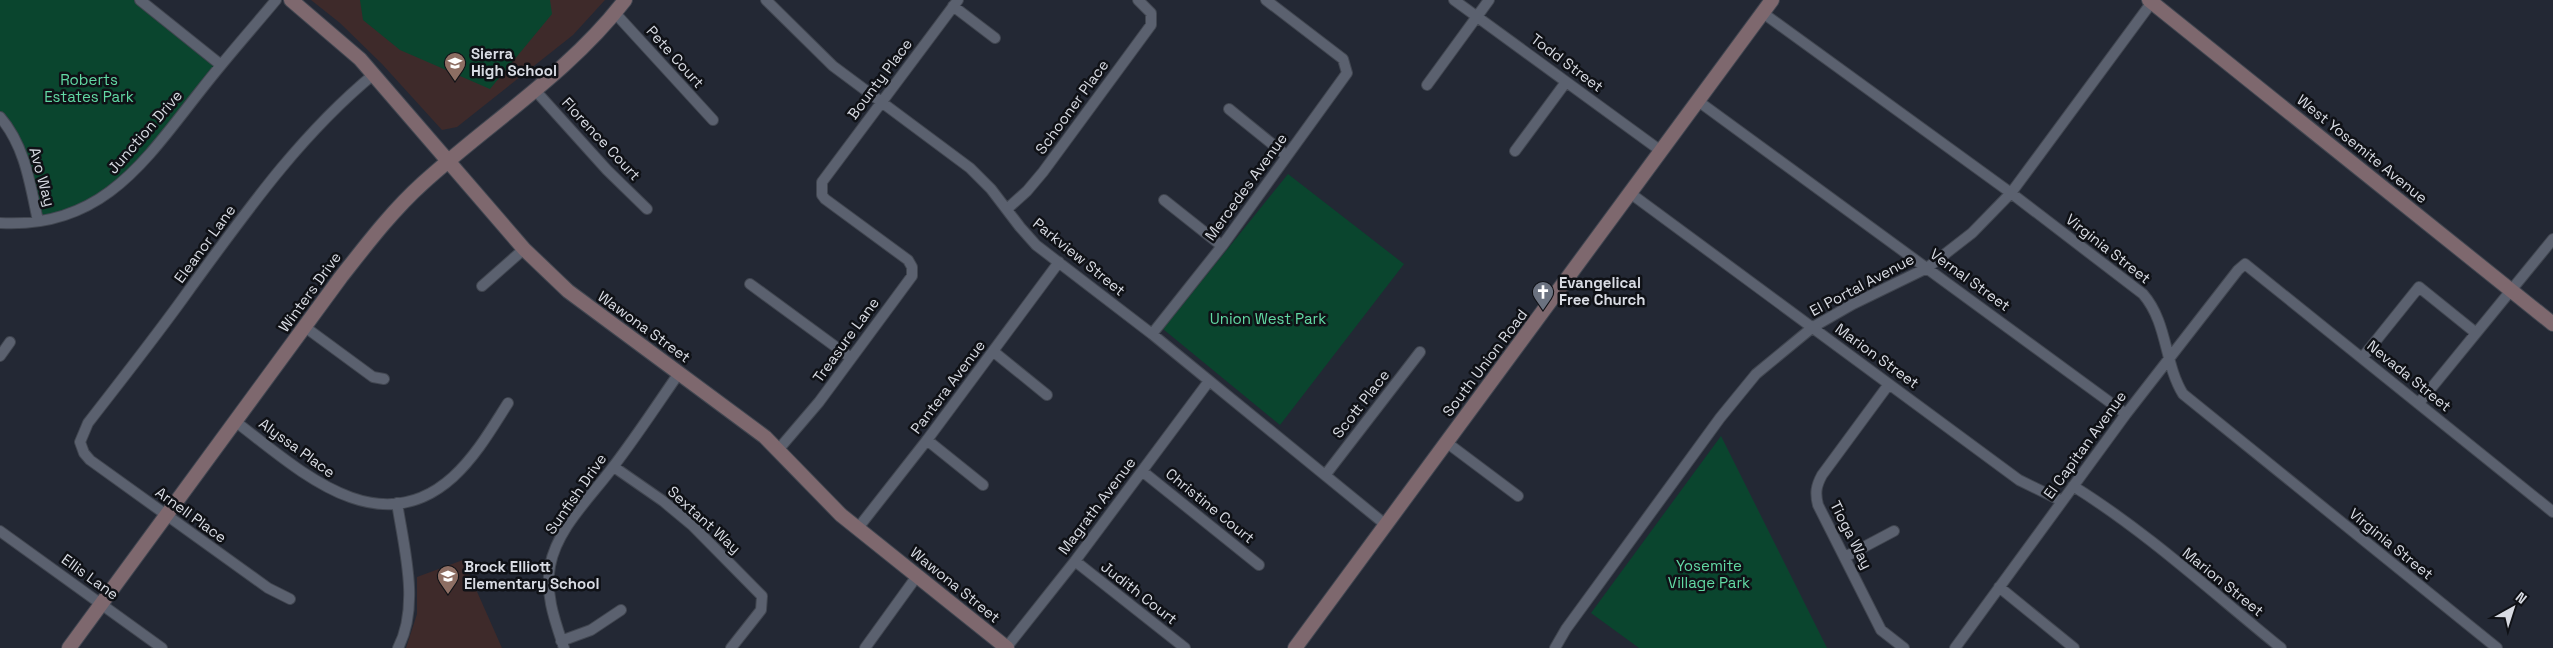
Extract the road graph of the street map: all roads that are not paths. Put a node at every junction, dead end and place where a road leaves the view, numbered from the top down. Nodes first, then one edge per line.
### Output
1 (140, 0) edge
2 (276, 0) edge
3 (291, 0) edge
4 (626, 0) edge
5 (766, 0) edge
6 (1138, 0) edge
7 (1266, 0) edge
8 (1454, 0) edge
9 (1489, 0) edge
10 (1772, 0) edge
11 (2151, 1) edge
12 (955, 3) edge
13 (615, 13) junction
14 (1763, 13) junction
15 (1477, 17) junction
16 (995, 38) dead end
17 (221, 65) junction
18 (374, 74) junction
19 (1566, 82) junction
20 (1427, 85) dead end
21 (534, 89) junction
22 (1698, 101) junction
23 (882, 102) junction
24 (1229, 109) dead end
25 (0, 117) edge
26 (713, 120) dead end
27 (1515, 151) dead end
28 (1661, 151) junction
29 (1287, 156) junction
30 (449, 161) junction
31 (1630, 192) junction
32 (2012, 193) junction
33 (1164, 200) dead end
34 (647, 209) dead end
35 (1007, 209) junction
36 (38, 221) junction
37 (0, 223) edge
38 (2553, 239) edge
39 (1222, 246) junction
40 (891, 247) joint
41 (524, 249) junction
42 (1058, 262) junction
43 (2246, 264) joint
44 (1927, 268) junction
45 (750, 284) dead end
46 (482, 286) dead end
47 (2511, 289) junction
48 (2553, 324) edge
49 (305, 327) junction
50 (1813, 327) junction
51 (2476, 333) junction
52 (1152, 334) junction
53 (10, 342) dead end
54 (994, 352) junction
55 (1420, 352) dead end
56 (0, 356) edge
57 (851, 358) junction
58 (2362, 358) junction
59 (2170, 359) junction
60 (680, 373) junction
61 (384, 379) dead end
62 (1209, 380) junction
63 (1890, 384) junction
64 (1047, 395) dead end
65 (508, 403) dead end
66 (2420, 403) junction
67 (2126, 414) junction
68 (236, 422) junction
69 (927, 440) junction
70 (1446, 442) junction
71 (81, 447) joint
72 (778, 450) junction
73 (614, 467) junction
74 (1142, 471) junction
75 (1326, 474) junction
76 (983, 485) dead end
77 (2073, 486) junction
78 (1518, 496) dead end
79 (2062, 502) junction
80 (397, 504) junction
81 (2553, 512) edge
82 (166, 515) junction
83 (1386, 525) junction
84 (858, 528) junction
85 (1894, 531) dead end
86 (1, 535) edge
87 (1845, 557) junction
88 (1075, 561) junction
89 (1259, 565) dead end
90 (917, 576) junction
91 (2000, 587) junction
92 (290, 599) dead end
93 (102, 603) junction
94 (621, 610) dead end
95 (562, 644) edge
96 (69, 648) edge
97 (162, 648) edge
98 (398, 648) edge
99 (731, 648) edge
100 (866, 648) edge
101 (1007, 648) edge
102 (1185, 648) edge
103 (1295, 648) edge
104 (1555, 648) edge
105 (1904, 648) edge
106 (1955, 648) edge
107 (2074, 648) edge
108 (2281, 648) edge
109 (2497, 648) edge

1 - 17 street
2 - 17 street, Junction Drive
3 - 18 street, Wawona Street
4 - 13 street, Winters Drive
5 - 23 street, Parkview Street
6 - 35 street, Schooner Place
7 - 29 street, Mercedes Avenue
8 - 15 street, Todd Street
9 - 15 street
10 - 14 street, South Union Road
11 - 32 street, El Portal Avenue
11 - 47 street, West Yosemite Avenue
12 - 16 street
12 - 23 street, Bounty Place
13 - 21 street, Winters Drive
13 - 26 street, Pete Court
14 - 22 street, South Union Road
14 - 32 street, Virginia Street
15 - 19 street, Todd Street
15 - 20 street
17 - 36 street, Junction Drive
18 - 30 street, Wawona Street
18 - 71 street, Eleanor Lane
19 - 27 street
19 - 28 street, Todd Street
21 - 30 street, Winters Drive
21 - 34 street, Florence Court
22 - 28 street, South Union Road
22 - 44 street, Vernal Street
23 - 35 street, Parkview Street
23 - 40 street, Bounty Place
24 - 29 street
25 - 36 street, Avo Way
28 - 31 street, South Union Road
29 - 39 street, Mercedes Avenue
30 - 41 street, Wawona Street
30 - 49 street, Winters Drive
31 - 50 street, Marion Street
31 - 70 street, South Union Road
32 - 44 street, El Portal Avenue
32 - 59 street, Virginia Street
33 - 39 street
35 - 42 street, Parkview Street
36 - 37 street, Junction Drive
38 - 47 street
39 - 52 street, Mercedes Avenue
40 - 57 street, Treasure Lane
41 - 46 street
41 - 60 street, Wawona Street
42 - 52 street, Parkview Street
42 - 54 street, Pantera Avenue
43 - 58 street, Nevada Street
43 - 59 street, El Capitan Avenue
44 - 50 street, El Portal Avenue
44 - 67 street, Vernal Street
45 - 57 street
47 - 48 street, West Yosemite Avenue
47 - 51 street
49 - 61 street
49 - 68 street, Winters Drive
50 - 63 street, Marion Street
50 - 104 street, El Portal Avenue
51 - 58 street
51 - 66 street
52 - 62 street, Parkview Street
53 - 56 street
54 - 64 street
54 - 69 street, Pantera Avenue
55 - 75 street, Scott Place
57 - 72 street, Treasure Lane
58 - 66 street, Nevada Street
59 - 67 street, El Capitan Avenue
59 - 109 street, Virginia Street
60 - 72 street, Wawona Street
60 - 73 street, Sunfish Drive
62 - 74 street, Magrath Avenue
62 - 75 street, Parkview Street
63 - 79 street, Marion Street
63 - 87 street, Tioga Way
65 - 80 street, Alyssa Place
66 - 81 street, Nevada Street
67 - 77 street, El Capitan Avenue
68 - 80 street, Alyssa Place
68 - 82 street, Winters Drive
69 - 76 street
69 - 84 street, Pantera Avenue
70 - 78 street
70 - 83 street, South Union Road
71 - 82 street, Arnell Place
72 - 84 street, Wawona Street
73 - 95 street, Sunfish Drive
73 - 99 street, Sextant Way
74 - 88 street, Magrath Avenue
74 - 89 street, Christine Court
75 - 83 street, Parkview Street
77 - 79 street, El Capitan Avenue
77 - 108 street, Marion Street
79 - 91 street, El Capitan Avenue
80 - 98 street
82 - 92 street, Arnell Place
82 - 93 street, Winters Drive
83 - 103 street, South Union Road
84 - 90 street, Wawona Street
85 - 87 street
86 - 93 street, Ellis Lane
87 - 105 street, Tioga Way
88 - 101 street, Magrath Avenue
88 - 102 street, Judith Court
90 - 100 street
90 - 101 street, Wawona Street
91 - 106 street, El Capitan Avenue
91 - 107 street
93 - 96 street, Winters Drive
93 - 97 street, Ellis Lane
94 - 95 street

